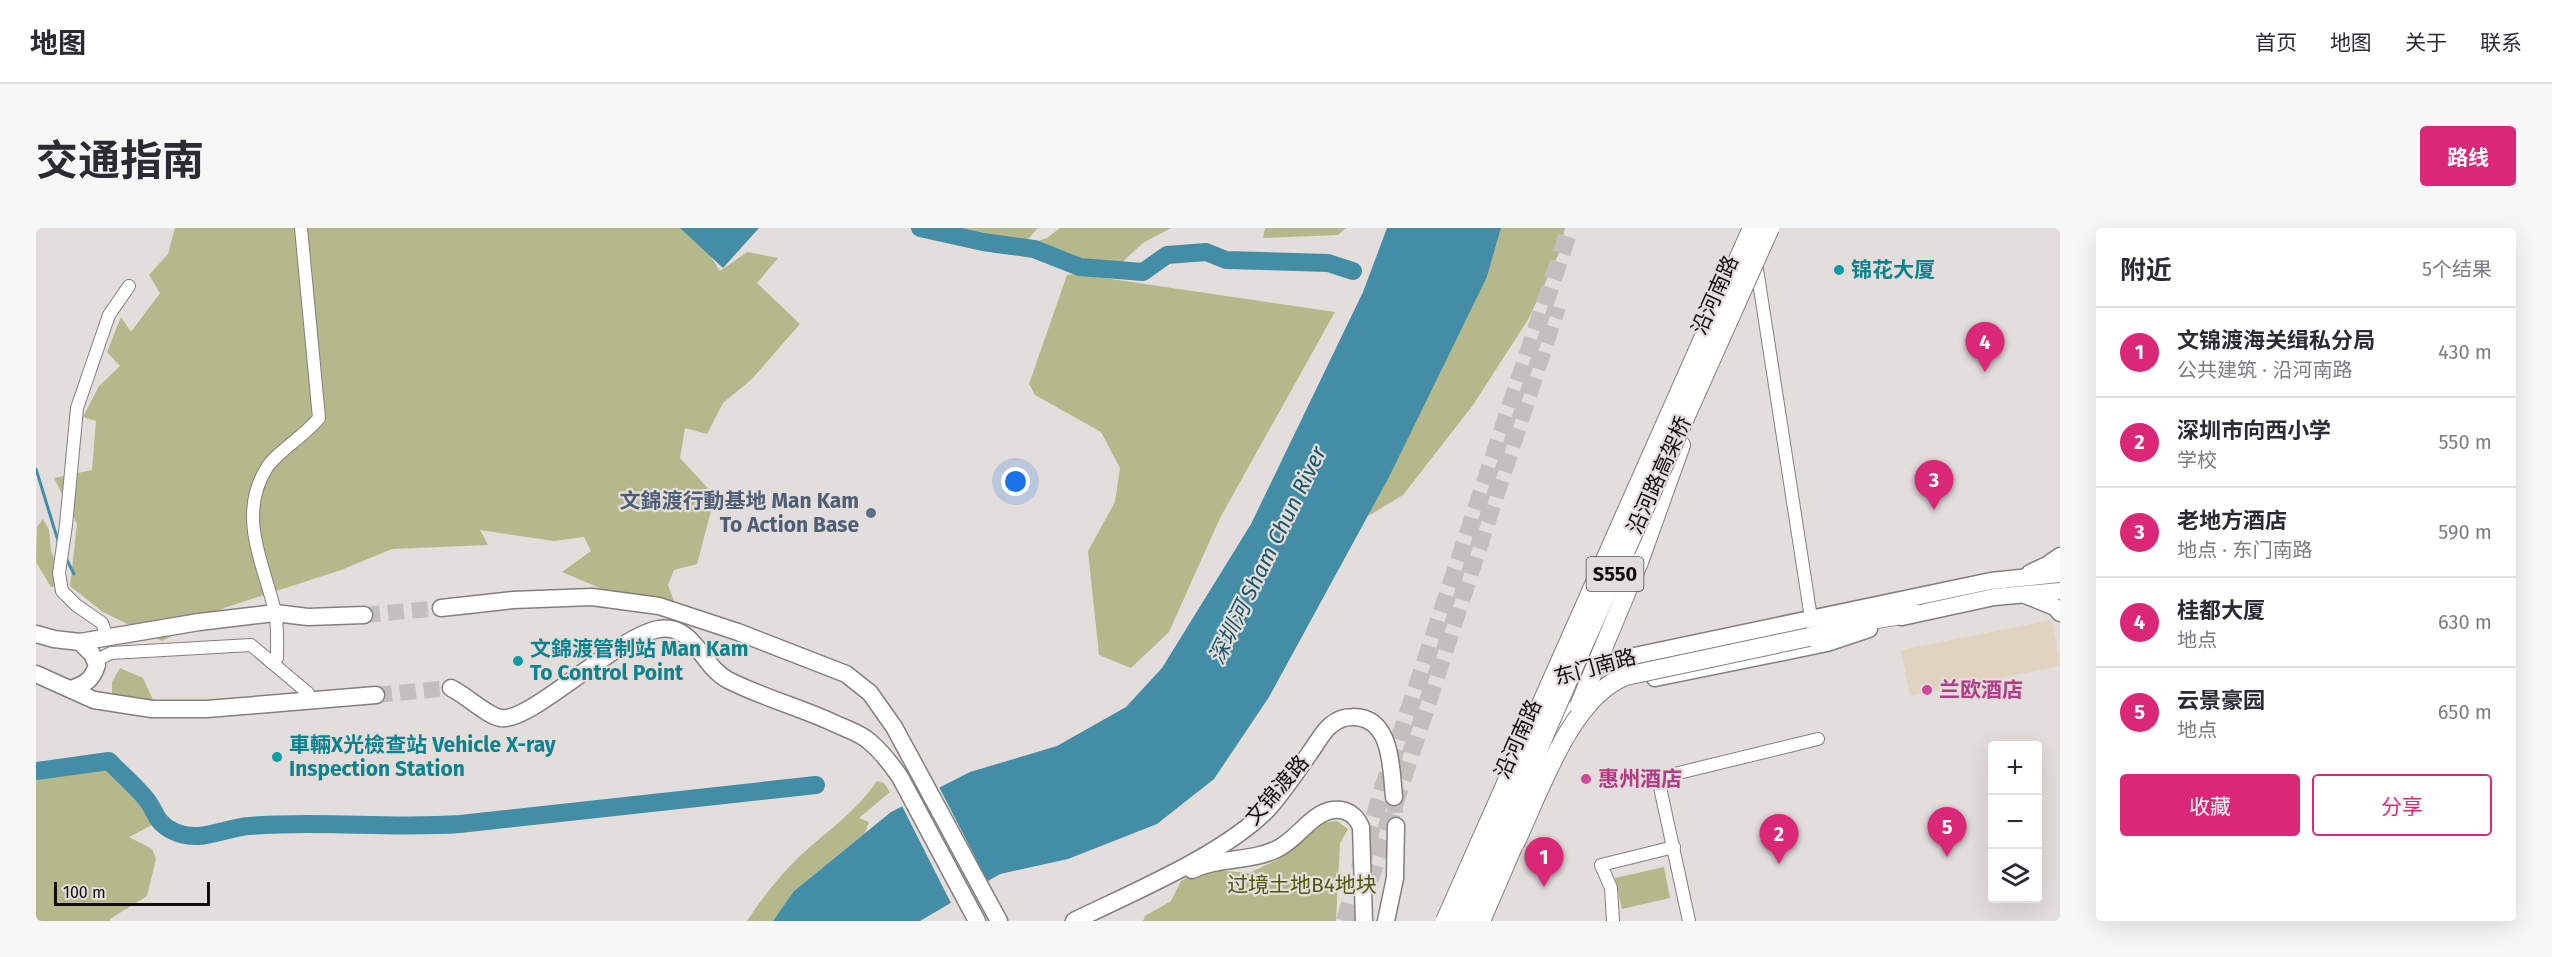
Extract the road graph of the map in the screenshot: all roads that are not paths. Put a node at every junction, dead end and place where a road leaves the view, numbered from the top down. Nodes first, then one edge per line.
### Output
1 (301, 228) edge
2 (1745, 228) edge
3 (1752, 228) edge
4 (1772, 228) edge
5 (1757, 269) junction
6 (129, 286) dead end
7 (1685, 434) junction
8 (2060, 556) edge
9 (2060, 574) edge
10 (2020, 586) junction
11 (2060, 591) edge
12 (441, 608) tunnel mouth
13 (275, 613) junction
14 (1913, 613) junction
15 (2060, 613) edge
16 (364, 615) tunnel mouth
17 (1811, 618) junction
18 (36, 634) edge
19 (102, 639) junction
20 (80, 642) junction
21 (1584, 659) junction
22 (95, 661) junction
23 (272, 663) junction
24 (36, 674) edge
25 (1544, 681) junction
26 (71, 688) junction
27 (451, 688) tunnel mouth
28 (1576, 692) junction
29 (309, 693) dead end
30 (376, 695) tunnel mouth
31 (1566, 735) junction
32 (1818, 739) dead end
33 (1394, 797) tunnel mouth
34 (1396, 826) tunnel mouth
35 (1515, 844) junction
36 (1674, 848) junction
37 (1446, 901) junction
38 (998, 917) edge
39 (1612, 919) edge
40 (976, 920) edge
41 (1475, 920) edge
42 (1074, 921) edge
43 (1093, 921) edge
44 (1364, 921) edge
45 (1386, 921) edge
46 (1437, 921) edge
47 (1445, 921) edge
48 (1689, 921) edge

1 - 13 street
2 - 25 main road, 沿河南路
3 - 47 highway, 沿河路高架桥 / S550, bridge
4 - 5 main road, 沿河南路
4 - 21 highway, 沿河路高架桥 / S550, bridge
5 - 7 main road, 沿河南路
5 - 17 street
6 - 19 street
7 - 21 main road, 沿河南路
7 - 31 highway, bridge
8 - 10 main road
9 - 10 main road, 东门南路
10 - 11 main road, 东门南路
10 - 14 main road, 东门南路
10 - 15 main road
10 - 17 main road, 东门南路
12 - 38 main road
13 - 16 main road
13 - 19 main road
13 - 23 street
14 - 28 main road, 东门南路
14 - 31 highway, bridge
17 - 21 main road, 东门南路
18 - 20 main road
19 - 20 main road
20 - 22 main road
21 - 25 main road, 东门南路
21 - 28 main road, 沿河南路
21 - 35 highway, bridge
21 - 41 highway, 沿河路高架桥 / S550, bridge
22 - 23 street
22 - 26 main road
23 - 29 street
24 - 26 main road
25 - 28 main road, 东门南路
25 - 37 main road, 沿河南路
26 - 30 main road
27 - 40 main road
28 - 41 main road, 沿河南路
31 - 35 highway, bridge
32 - 36 street
33 - 42 main road, 文锦渡路
34 - 45 main road
35 - 41 highway, bridge
36 - 39 street
36 - 48 street
37 - 41 street
37 - 46 main road, 沿河南路
43 - 44 main road, 文锦渡路

